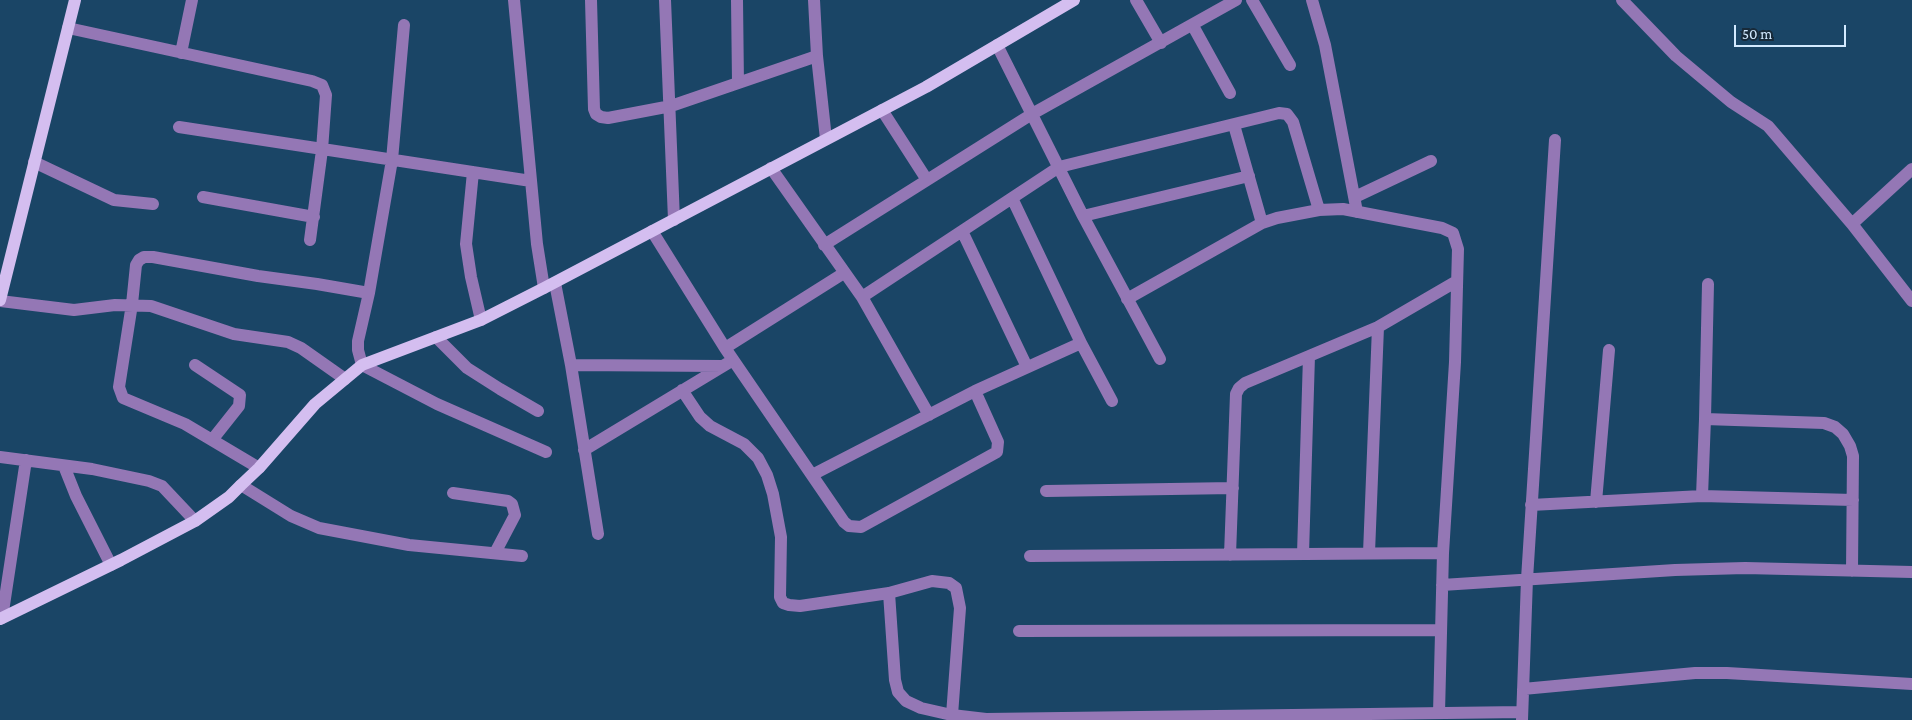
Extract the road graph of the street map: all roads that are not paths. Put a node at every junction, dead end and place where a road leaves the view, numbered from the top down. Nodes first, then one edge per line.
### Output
1 (74, 0) edge
2 (192, 0) edge
3 (514, 0) edge
4 (590, 0) edge
5 (665, 0) edge
6 (737, 0) edge
7 (814, 0) edge
8 (1074, 0) edge
9 (1136, 0) edge
10 (1236, 0) edge
11 (1252, 0) edge
12 (1312, 0) edge
13 (1622, 0) edge
14 (404, 25) dead end
15 (1193, 26) junction
16 (68, 28) junction
17 (1161, 43) junction
18 (997, 45) junction
19 (182, 53) junction
20 (817, 56) junction
21 (1290, 65) dead end
22 (738, 83) junction
23 (1230, 93) dead end
24 (671, 106) junction
25 (882, 110) junction
26 (1032, 114) junction
27 (1234, 125) junction
28 (179, 127) dead end
29 (826, 139) junction
30 (1555, 140) dead end
31 (322, 150) junction
32 (392, 160) junction
33 (1431, 161) dead end
34 (34, 162) junction
35 (1059, 167) junction
36 (771, 168) junction
37 (1912, 169) edge
38 (473, 172) junction
39 (1249, 176) junction
40 (531, 180) junction
41 (927, 180) junction
42 (203, 197) dead end
43 (1355, 197) junction
44 (1012, 198) junction
45 (153, 204) dead end
46 (1319, 210) junction
47 (1357, 212) junction
48 (1083, 216) junction
49 (314, 217) junction
50 (674, 220) junction
51 (1262, 223) junction
52 (1852, 224) junction
53 (652, 231) junction
54 (962, 231) junction
55 (310, 240) dead end
56 (824, 245) junction
57 (844, 273) junction
58 (1457, 281) junction
59 (1708, 284) dead end
60 (549, 285) junction
61 (369, 293) junction
62 (862, 297) junction
63 (1127, 300) junction
64 (0, 301) edge
65 (1912, 301) edge
66 (132, 304) junction
67 (481, 320) junction
68 (1378, 327) junction
69 (436, 337) junction
70 (1081, 343) junction
71 (725, 348) junction
72 (1609, 350) dead end
73 (1309, 356) junction
74 (1160, 358) dead end
75 (728, 363) junction
76 (195, 365) dead end
77 (362, 365) junction
78 (571, 365) junction
79 (1028, 367) junction
80 (345, 379) junction
81 (682, 390) junction
82 (975, 391) junction
83 (1112, 401) dead end
84 (538, 411) dead end
85 (929, 415) junction
86 (1705, 419) junction
87 (212, 440) junction
88 (584, 450) junction
89 (546, 452) dead end
90 (0, 457) edge
91 (26, 460) junction
92 (64, 466) junction
93 (259, 468) junction
94 (812, 475) junction
95 (241, 485) junction
96 (1233, 488) junction
97 (1046, 491) dead end
98 (453, 493) dead end
99 (1702, 496) junction
100 (1853, 500) junction
101 (1596, 502) junction
102 (1532, 505) junction
103 (195, 521) junction
104 (598, 534) dead end
105 (495, 553) junction
106 (1369, 553) junction
107 (1443, 553) junction
108 (1303, 554) junction
109 (1230, 555) junction
110 (522, 556) dead end
111 (1030, 556) dead end
112 (111, 565) junction
113 (1852, 572) junction
114 (1912, 572) edge
115 (1527, 580) junction
116 (1442, 585) junction
117 (889, 593) junction
118 (1, 618) edge
119 (1441, 630) junction
120 (1019, 631) dead end
121 (1912, 684) edge
122 (1523, 689) junction
123 (1439, 713) junction
124 (952, 715) junction
125 (1522, 716) edge
126 (1389, 717) edge
127 (1157, 719) edge

1 - 16 main road
2 - 19 street
3 - 40 street
4 - 24 street
5 - 24 street
6 - 22 street
7 - 20 street
8 - 18 main road
9 - 17 street
10 - 15 street
11 - 21 street
12 - 43 street
13 - 52 street
14 - 32 street
15 - 17 street
15 - 23 street
16 - 19 street
16 - 34 main road
17 - 26 street
18 - 25 main road
18 - 26 street
19 - 31 street
20 - 22 street
20 - 29 street
22 - 24 street
24 - 50 street
25 - 29 main road
25 - 41 street
26 - 35 street
26 - 41 street
27 - 35 street
27 - 39 street
27 - 46 street
28 - 31 street
29 - 36 main road
30 - 102 street
31 - 32 street
31 - 49 street
32 - 38 street
32 - 61 street
33 - 43 street
34 - 45 street
34 - 64 main road
35 - 44 street
35 - 48 street
36 - 50 main road
36 - 56 street
37 - 52 street
38 - 40 street
38 - 67 street
39 - 48 street
39 - 51 street
40 - 60 street
41 - 56 street
42 - 49 street
43 - 47 street
44 - 54 street
44 - 70 street
46 - 47 street
46 - 51 street
47 - 58 street
48 - 63 street
49 - 55 street
50 - 53 main road
51 - 63 street
52 - 65 street
53 - 60 main road
53 - 71 street
54 - 62 street
54 - 79 street
56 - 57 street
57 - 62 street
57 - 71 street
58 - 68 street
58 - 107 street
59 - 86 street
60 - 67 main road
60 - 78 street
61 - 66 street
61 - 77 street
62 - 85 street
63 - 74 street
64 - 66 street
66 - 80 street
66 - 87 street
67 - 69 main road
68 - 73 street
68 - 106 street
69 - 77 main road
69 - 84 street
70 - 79 street
70 - 83 street
71 - 75 street
72 - 101 street
73 - 96 street
73 - 108 street
75 - 78 street
75 - 81 street
75 - 94 street
76 - 87 street
77 - 80 main road
77 - 89 street
78 - 88 street
79 - 82 street
80 - 93 main road
81 - 88 street
81 - 117 street
82 - 85 street
82 - 94 street
85 - 94 street
86 - 99 street
86 - 100 street
87 - 93 street
88 - 104 street
90 - 91 street
91 - 92 street
91 - 118 street
92 - 103 street
92 - 112 street
93 - 95 main road
95 - 103 main road
95 - 105 street
96 - 97 street
96 - 109 street
98 - 105 street
99 - 100 street
99 - 101 street
100 - 113 street
101 - 102 street
102 - 115 street
103 - 112 main road
105 - 110 street
106 - 107 street
106 - 108 street
107 - 116 street
108 - 109 street
109 - 111 street
112 - 118 main road
113 - 114 street
113 - 115 street
115 - 116 street
115 - 122 street
116 - 119 street
117 - 124 street
117 - 124 street
119 - 120 street
119 - 123 street
121 - 122 street
122 - 125 street
123 - 125 street
123 - 126 street
124 - 127 street
126 - 127 street

